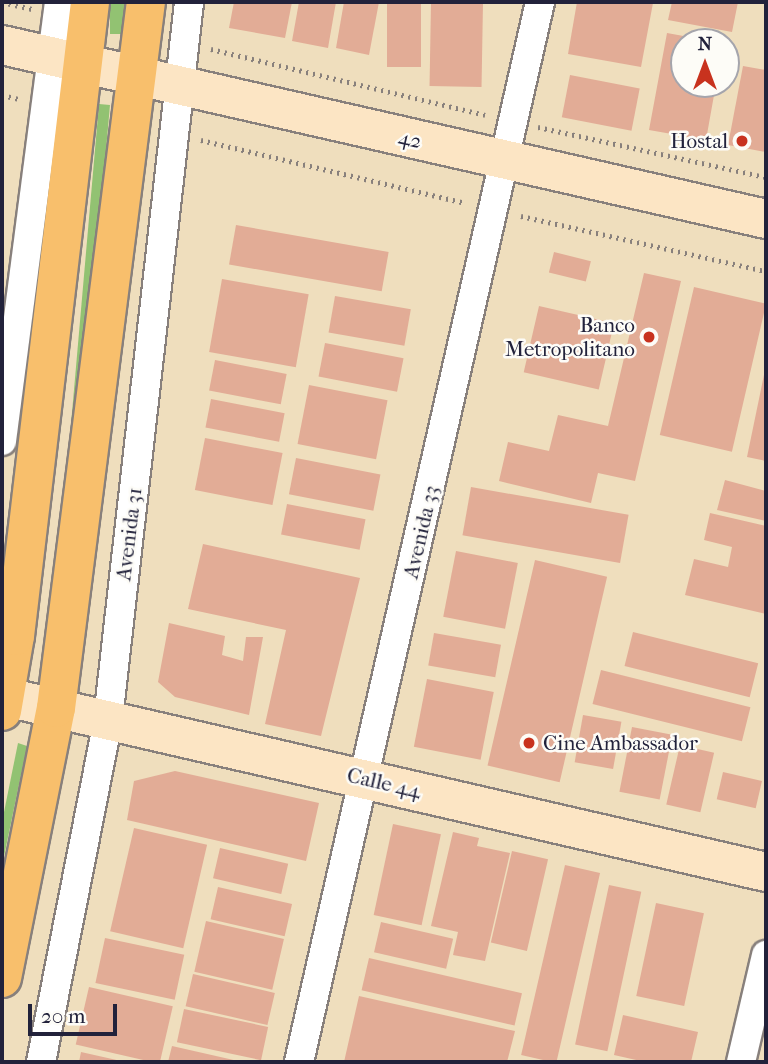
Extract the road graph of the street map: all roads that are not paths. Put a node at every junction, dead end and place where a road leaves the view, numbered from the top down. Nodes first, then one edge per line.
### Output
1 (59, 2) edge
2 (90, 2) edge
3 (146, 2) edge
4 (189, 2) edge
5 (540, 2) edge
6 (2, 45) edge
7 (68, 60) junction
8 (139, 77) junction
9 (181, 86) junction
10 (505, 161) junction
11 (766, 219) edge
12 (2, 441) edge
13 (3, 701) edge
14 (56, 708) junction
15 (108, 719) junction
16 (364, 779) junction
17 (766, 873) edge
18 (766, 956) edge
19 (2, 978) edge
20 (41, 1062) edge
21 (299, 1062) edge
22 (741, 1062) edge

1 - 7 street
2 - 7 main road
3 - 8 main road
4 - 9 street, Avenida 31
5 - 10 street, Avenida 33
6 - 7 street, 42
7 - 8 street, 42
7 - 12 street
7 - 13 main road
8 - 9 street, 42
8 - 14 main road
9 - 10 street, 42
9 - 15 street, Avenida 31
10 - 11 street, 42
10 - 16 street, Avenida 33
13 - 14 street, Calle 44
14 - 15 street, Calle 44
14 - 19 main road
15 - 16 street, Calle 44
15 - 20 street, Avenida 31
16 - 17 street, Calle 44
16 - 21 street, Avenida 33
18 - 22 street

